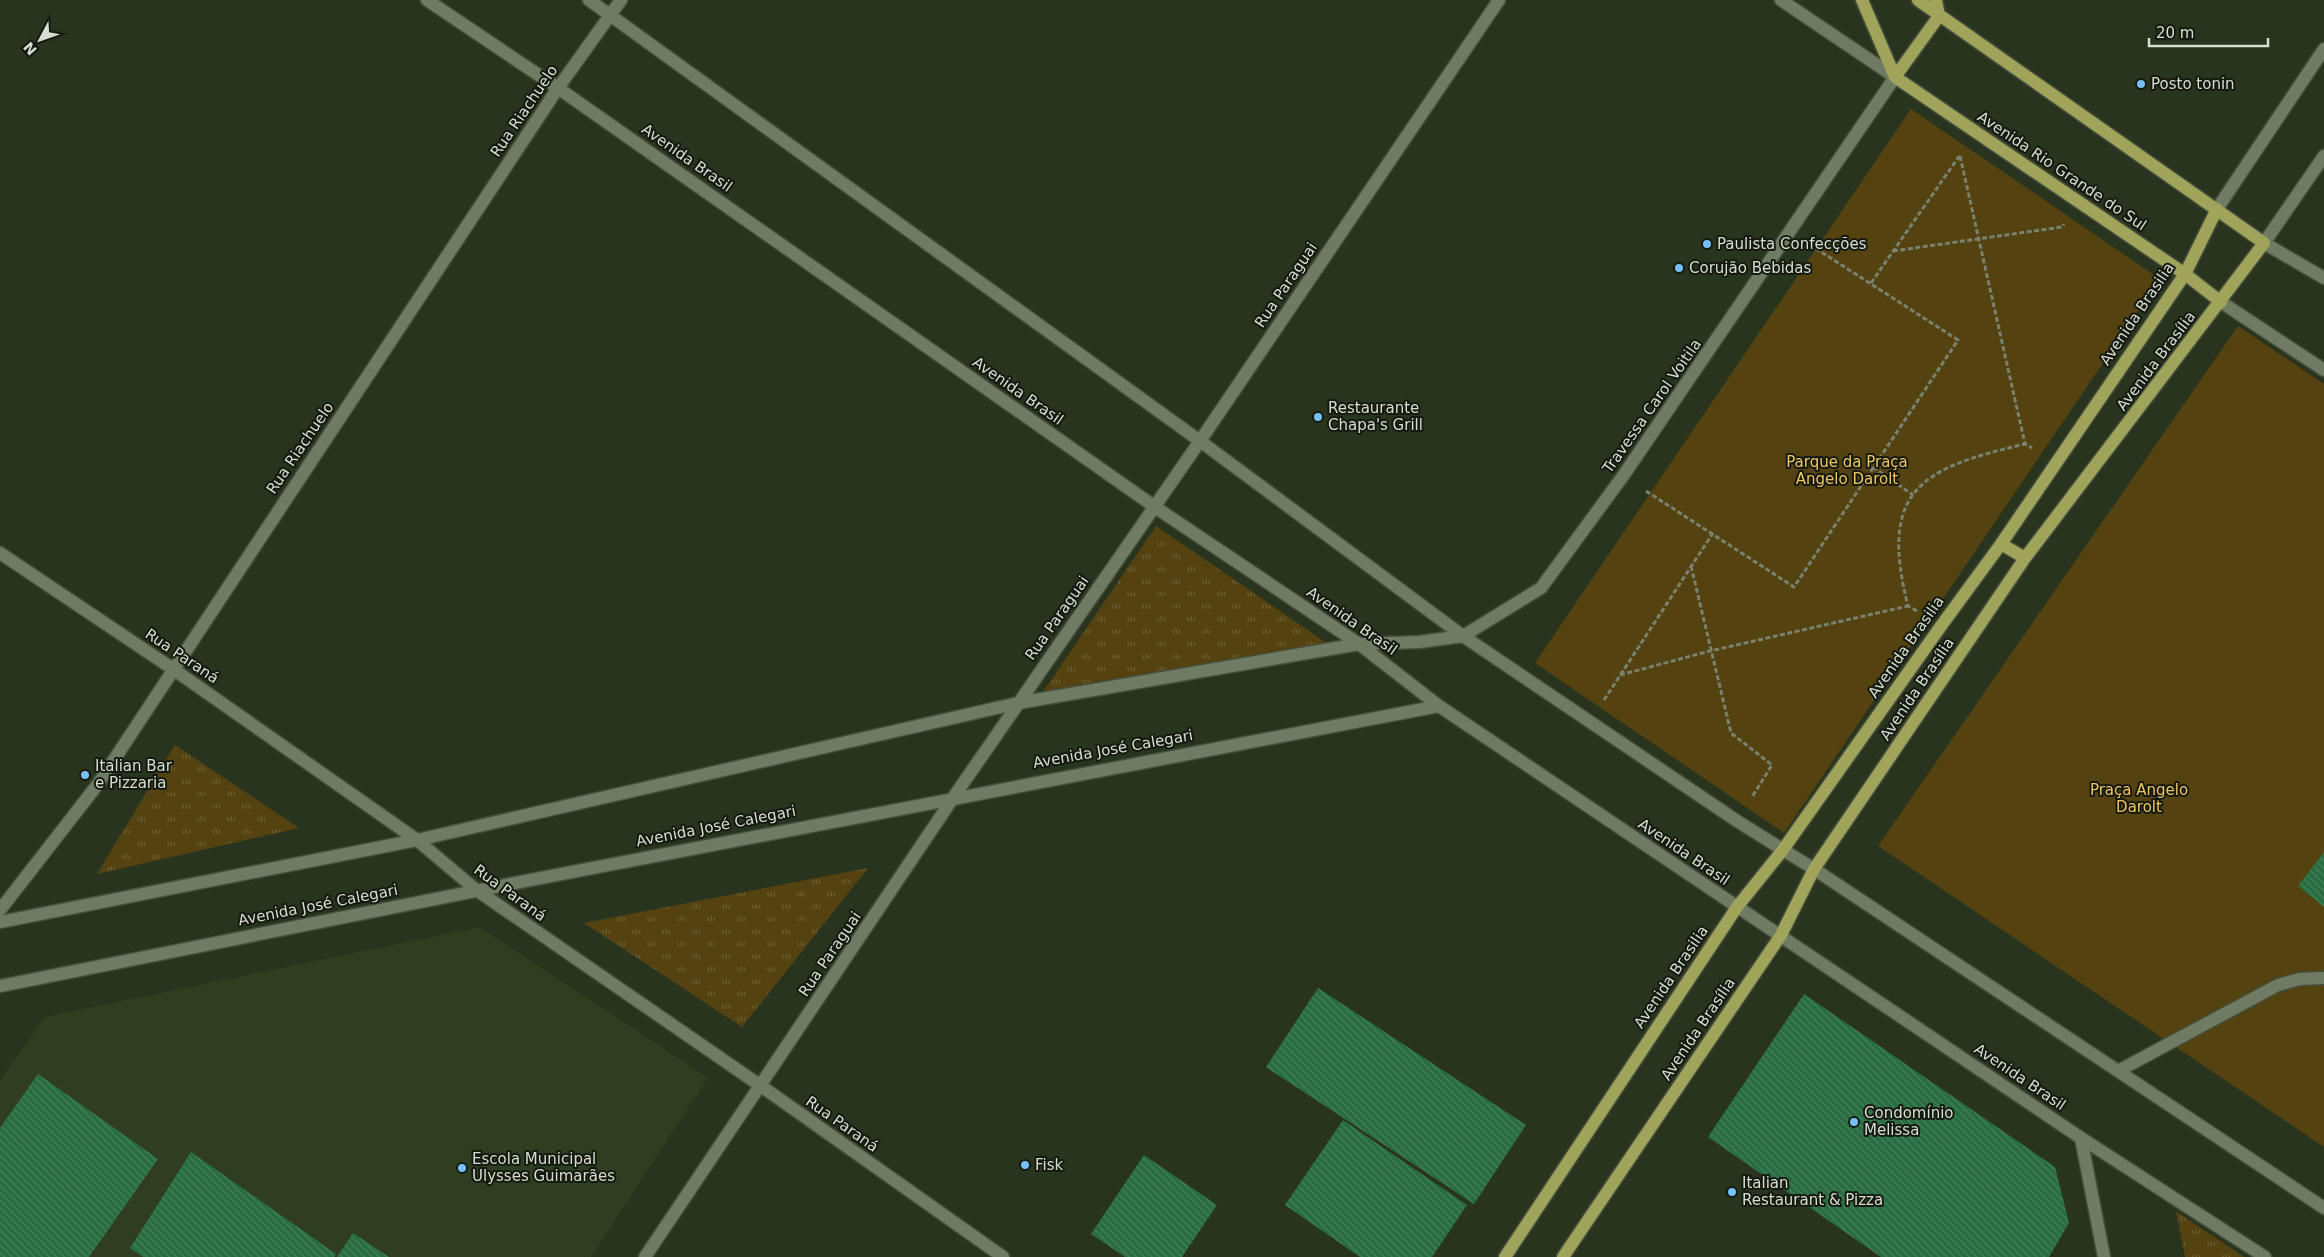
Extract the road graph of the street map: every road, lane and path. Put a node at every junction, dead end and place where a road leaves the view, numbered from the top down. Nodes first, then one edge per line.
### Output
1 (427, 0) edge
2 (589, 0) edge
3 (621, 0) edge
4 (1499, 0) edge
5 (1781, 0) edge
6 (1862, 0) edge
7 (1918, 0) edge
8 (1936, 0) edge
9 (611, 15) junction
10 (1939, 16) junction
11 (2324, 49) edge
12 (1895, 77) junction
13 (558, 88) junction
14 (1976, 132) junction
15 (1960, 155) junction
16 (2324, 156) edge
17 (2080, 202) junction
18 (2217, 209) junction
19 (1791, 232) junction
20 (1979, 239) junction
21 (2264, 243) junction
22 (1893, 251) junction
23 (2185, 274) junction
24 (2324, 278) edge
25 (1872, 283) junction
26 (2221, 302) junction
27 (2324, 370) edge
28 (1200, 442) junction
29 (1873, 467) junction
30 (1623, 476) junction
31 (1913, 495) junction
32 (1155, 507) junction
33 (1713, 533) junction
34 (2001, 544) junction
35 (0, 553) edge
36 (2025, 558) junction
37 (1692, 566) junction
38 (1908, 606) junction
39 (1940, 626) junction
40 (1463, 636) junction
41 (1359, 644) junction
42 (1710, 651) junction
43 (173, 669) junction
44 (1620, 675) junction
45 (1018, 704) junction
46 (1439, 706) junction
47 (1590, 721) junction
48 (955, 795) junction
49 (1737, 821) junction
50 (417, 840) junction
51 (1782, 851) junction
52 (1814, 869) junction
53 (475, 889) junction
54 (1738, 907) junction
55 (0, 910) edge
56 (0, 922) edge
57 (1781, 935) junction
58 (2324, 978) edge
59 (0, 986) edge
60 (2118, 1071) junction
61 (761, 1086) junction
62 (2081, 1138) junction
63 (2324, 1208) edge
64 (644, 1257) edge
65 (1002, 1257) edge
66 (1505, 1257) edge
67 (1563, 1257) edge
68 (2104, 1257) edge
69 (2265, 1257) edge

1 - 13 street, Avenida Brasil
2 - 9 street
3 - 9 street, Rua Riachuelo
4 - 28 street, Rua Paraguai
5 - 12 street, Avenida Rio Grande do Sul
6 - 12 main road
7 - 10 main road
8 - 10 main road
9 - 13 street, Rua Riachuelo
9 - 28 street
10 - 12 main road
10 - 18 main road
11 - 18 street, Avenida Brasilia
12 - 14 main road, Avenida Rio Grande do Sul
12 - 19 street, Travessa Carol Voitila
13 - 32 street, Avenida Brasil
13 - 43 street, Rua Riachuelo
14 - 15 path
14 - 17 main road, Avenida Rio Grande do Sul
15 - 20 path
15 - 22 path
16 - 21 street, Avenida Brasília
17 - 20 path
17 - 23 main road, Avenida Rio Grande do Sul
18 - 21 main road
18 - 23 main road, Avenida Brasilia
19 - 25 path
19 - 30 street, Travessa Carol Voitila
20 - 22 path
20 - 31 path
21 - 24 street
21 - 26 main road, Avenida Brasília
22 - 25 path
23 - 26 main road, Avenida Rio Grande do Sul
23 - 34 main road, Avenida Brasilia
25 - 29 path
26 - 27 street, Avenida Rio Grande do Sul
26 - 36 main road, Avenida Brasília
28 - 32 street, Rua Paraguai
28 - 40 street
29 - 31 path
29 - 33 path
30 - 33 path
30 - 40 street, Travessa Carol Voitila
31 - 38 path
32 - 41 street, Avenida Brasil
32 - 45 street, Rua Paraguai
33 - 37 path
34 - 36 main road
34 - 39 main road, Avenida Brasilia
35 - 43 street, Rua Paraná
36 - 52 main road, Avenida Brasília
37 - 42 path
37 - 44 path
38 - 39 path
38 - 42 path
39 - 51 main road, Avenida Brasilia
40 - 41 street, Travessa Carol Voitila
40 - 47 street
41 - 45 street
41 - 46 street, Avenida Brasil
42 - 44 path
42 - 49 path
43 - 50 street, Rua Paraná
43 - 55 street, Rua Riachuelo
44 - 47 path
45 - 48 street, Rua Paraguai
45 - 50 street
46 - 48 street, Avenida José Calegari
46 - 54 street, Avenida Brasil
47 - 49 street
48 - 53 street, Avenida José Calegari
48 - 61 street, Rua Paraguai
49 - 51 street
50 - 53 street, Rua Paraná
50 - 56 street
51 - 52 street
51 - 54 main road, Avenida Brasilia
52 - 57 main road, Avenida Brasília
52 - 60 street
53 - 59 street, Avenida José Calegari
53 - 61 street, Rua Paraná
54 - 57 street, Avenida Brasil
54 - 66 main road, Avenida Brasilia
57 - 62 street, Avenida Brasil
57 - 67 main road, Avenida Brasília
58 - 60 street
60 - 63 street
61 - 64 street, Rua Paraguai
61 - 65 street, Rua Paraná
62 - 68 street
62 - 69 street, Avenida Brasil

